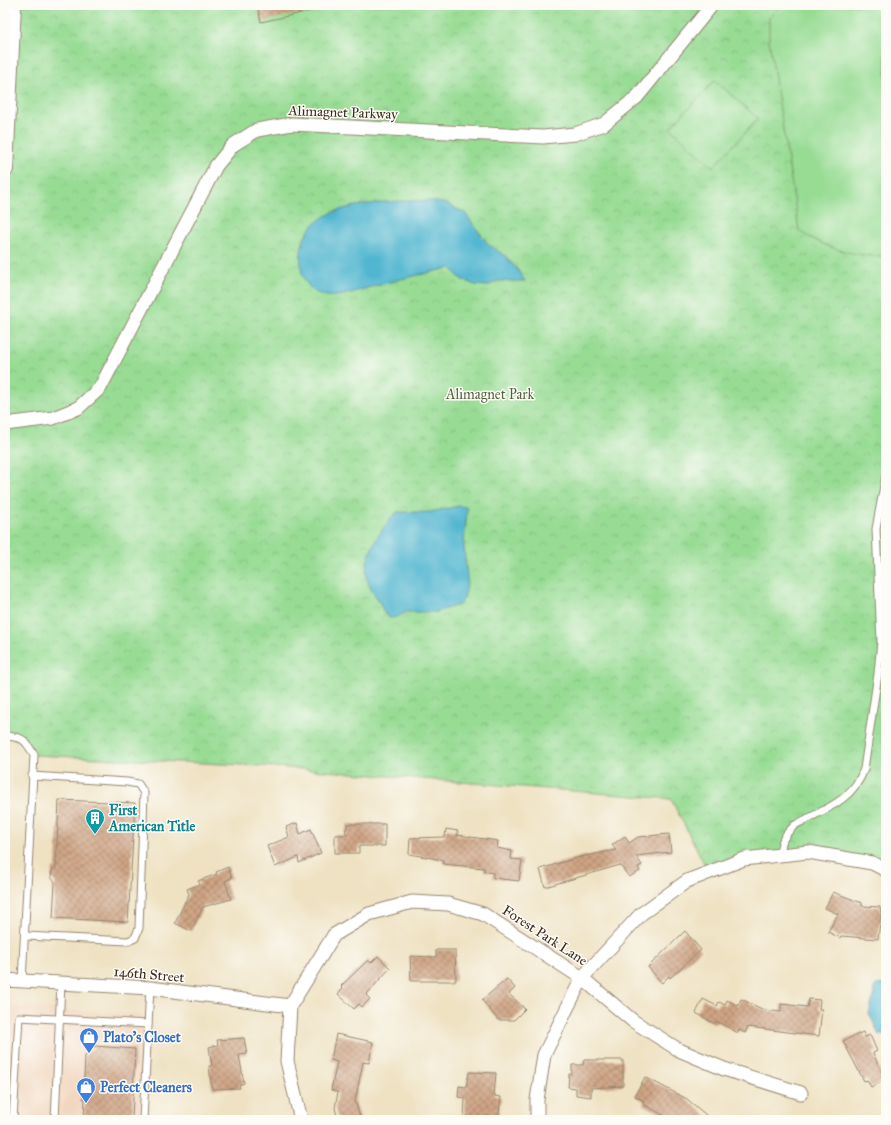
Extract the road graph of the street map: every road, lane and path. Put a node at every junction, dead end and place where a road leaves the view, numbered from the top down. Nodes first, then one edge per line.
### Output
1 (13, 5) edge
2 (712, 5) edge
3 (5, 169) edge
4 (5, 424) edge
5 (886, 475) edge
6 (5, 736) edge
7 (32, 776) junction
8 (780, 855) junction
9 (886, 870) edge
10 (26, 936) junction
11 (582, 978) junction
12 (5, 980) edge
13 (22, 981) junction
14 (61, 983) junction
15 (150, 988) junction
16 (290, 1006) junction
17 (60, 1019) junction
18 (148, 1024) junction
19 (801, 1093) dead end
20 (13, 1120) edge
21 (55, 1120) edge
22 (143, 1120) edge
23 (301, 1120) edge
24 (537, 1120) edge

1 - 3 street
2 - 4 street, Alimagnet Parkway
5 - 8 lane
6 - 7 lane
7 - 10 lane
7 - 10 lane
8 - 9 street
8 - 11 street
10 - 13 lane
11 - 16 street, Forest Park Lane
11 - 19 street, Forest Park Lane
11 - 24 street
12 - 13 street, 146th Street
13 - 14 street, 146th Street
14 - 15 street, 146th Street
14 - 17 lane
15 - 16 street, 146th Street
15 - 18 lane
16 - 23 street
17 - 18 lane
17 - 20 lane
17 - 21 lane
18 - 22 lane

